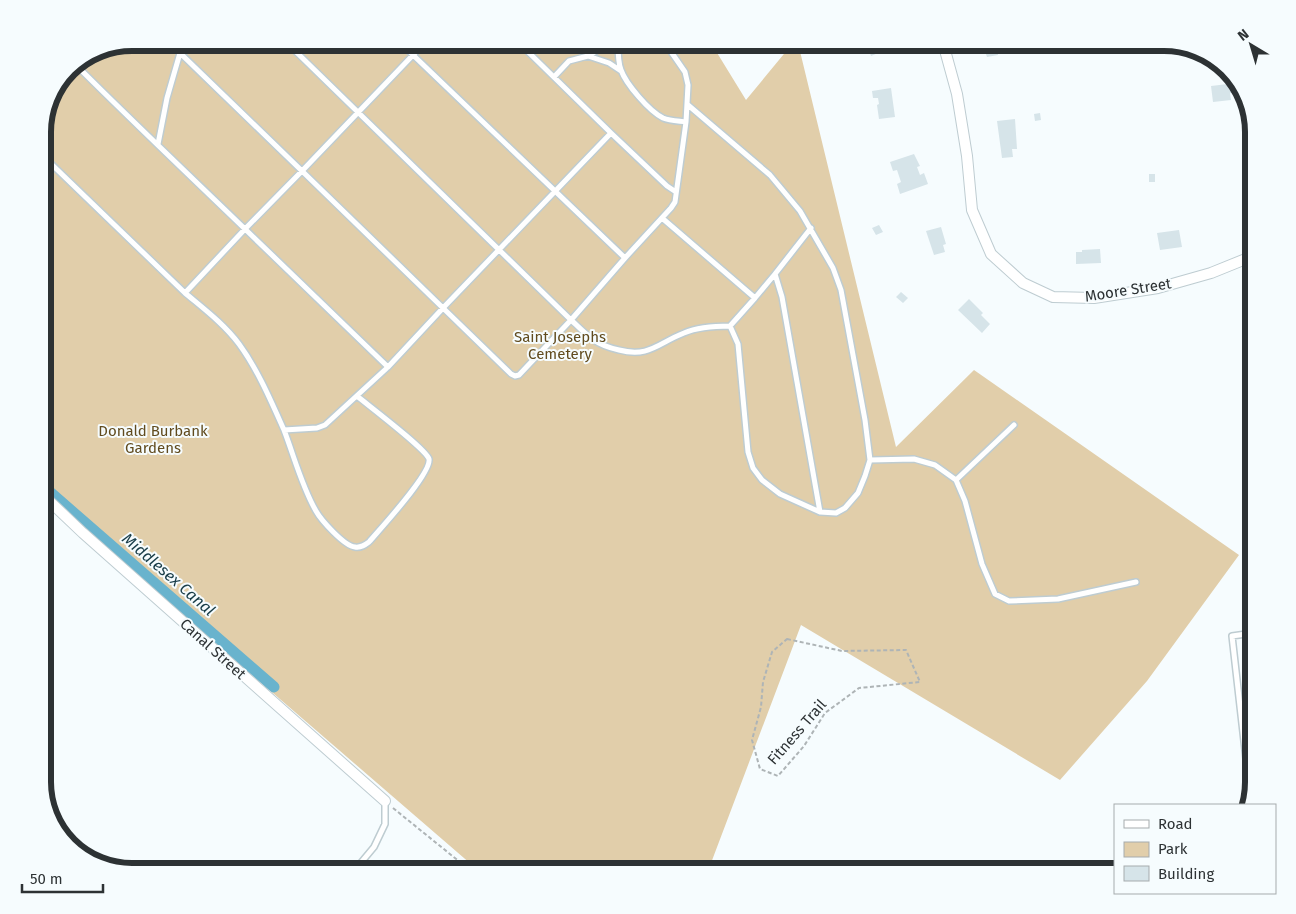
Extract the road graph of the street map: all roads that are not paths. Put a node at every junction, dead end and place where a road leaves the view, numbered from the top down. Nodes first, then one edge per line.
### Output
1 (296, 51) edge
2 (409, 51) edge
3 (417, 51) edge
4 (528, 51) edge
5 (596, 51) edge
6 (618, 51) edge
7 (671, 51) edge
8 (945, 51) edge
9 (180, 53) joint
10 (413, 55) junction
11 (588, 56) junction
12 (81, 70) edge
13 (621, 71) junction
14 (554, 77) junction
15 (688, 105) junction
16 (358, 112) junction
17 (686, 122) junction
18 (611, 133) junction
19 (158, 144) junction
20 (51, 164) edge
21 (302, 171) junction
22 (556, 191) junction
23 (676, 192) junction
24 (662, 218) junction
25 (811, 228) junction
26 (245, 229) junction
27 (498, 250) junction
28 (625, 258) junction
29 (1245, 260) edge
30 (775, 274) junction
31 (185, 293) junction
32 (755, 298) junction
33 (443, 308) junction
34 (571, 320) junction
35 (730, 326) junction
36 (388, 367) junction
37 (357, 396) junction
38 (1014, 425) dead end
39 (284, 430) junction
40 (870, 460) junction
41 (956, 480) junction
42 (51, 502) edge
43 (820, 512) junction
44 (1136, 582) dead end
45 (1245, 635) edge
46 (1245, 750) edge
47 (385, 801) joint
48 (361, 863) edge

1 - 16 lane
2 - 10 lane
3 - 10 lane
4 - 14 lane
5 - 11 lane
6 - 13 lane
7 - 15 lane
8 - 29 street, Moore Street
9 - 19 lane
9 - 21 lane
10 - 16 lane
10 - 22 lane
11 - 13 lane
11 - 14 lane
12 - 19 lane
13 - 17 lane
14 - 18 lane
15 - 17 lane
15 - 25 lane
16 - 21 lane
16 - 27 lane
17 - 23 lane
18 - 22 lane
18 - 23 lane
19 - 26 lane
20 - 31 lane
21 - 26 lane
21 - 33 lane
22 - 27 lane
22 - 28 lane
23 - 24 lane
24 - 28 lane
24 - 32 lane
25 - 30 lane
25 - 40 lane
26 - 31 lane
26 - 36 lane
27 - 33 lane
27 - 34 lane
28 - 34 lane
30 - 32 lane
30 - 43 lane
31 - 39 lane
32 - 35 lane
33 - 34 lane
33 - 36 lane
34 - 35 lane
35 - 43 lane
36 - 37 lane
37 - 39 lane
37 - 39 lane
38 - 41 lane
40 - 41 lane
40 - 43 lane
41 - 44 lane
42 - 47 street, Canal Street
45 - 46 lane
47 - 48 lane

